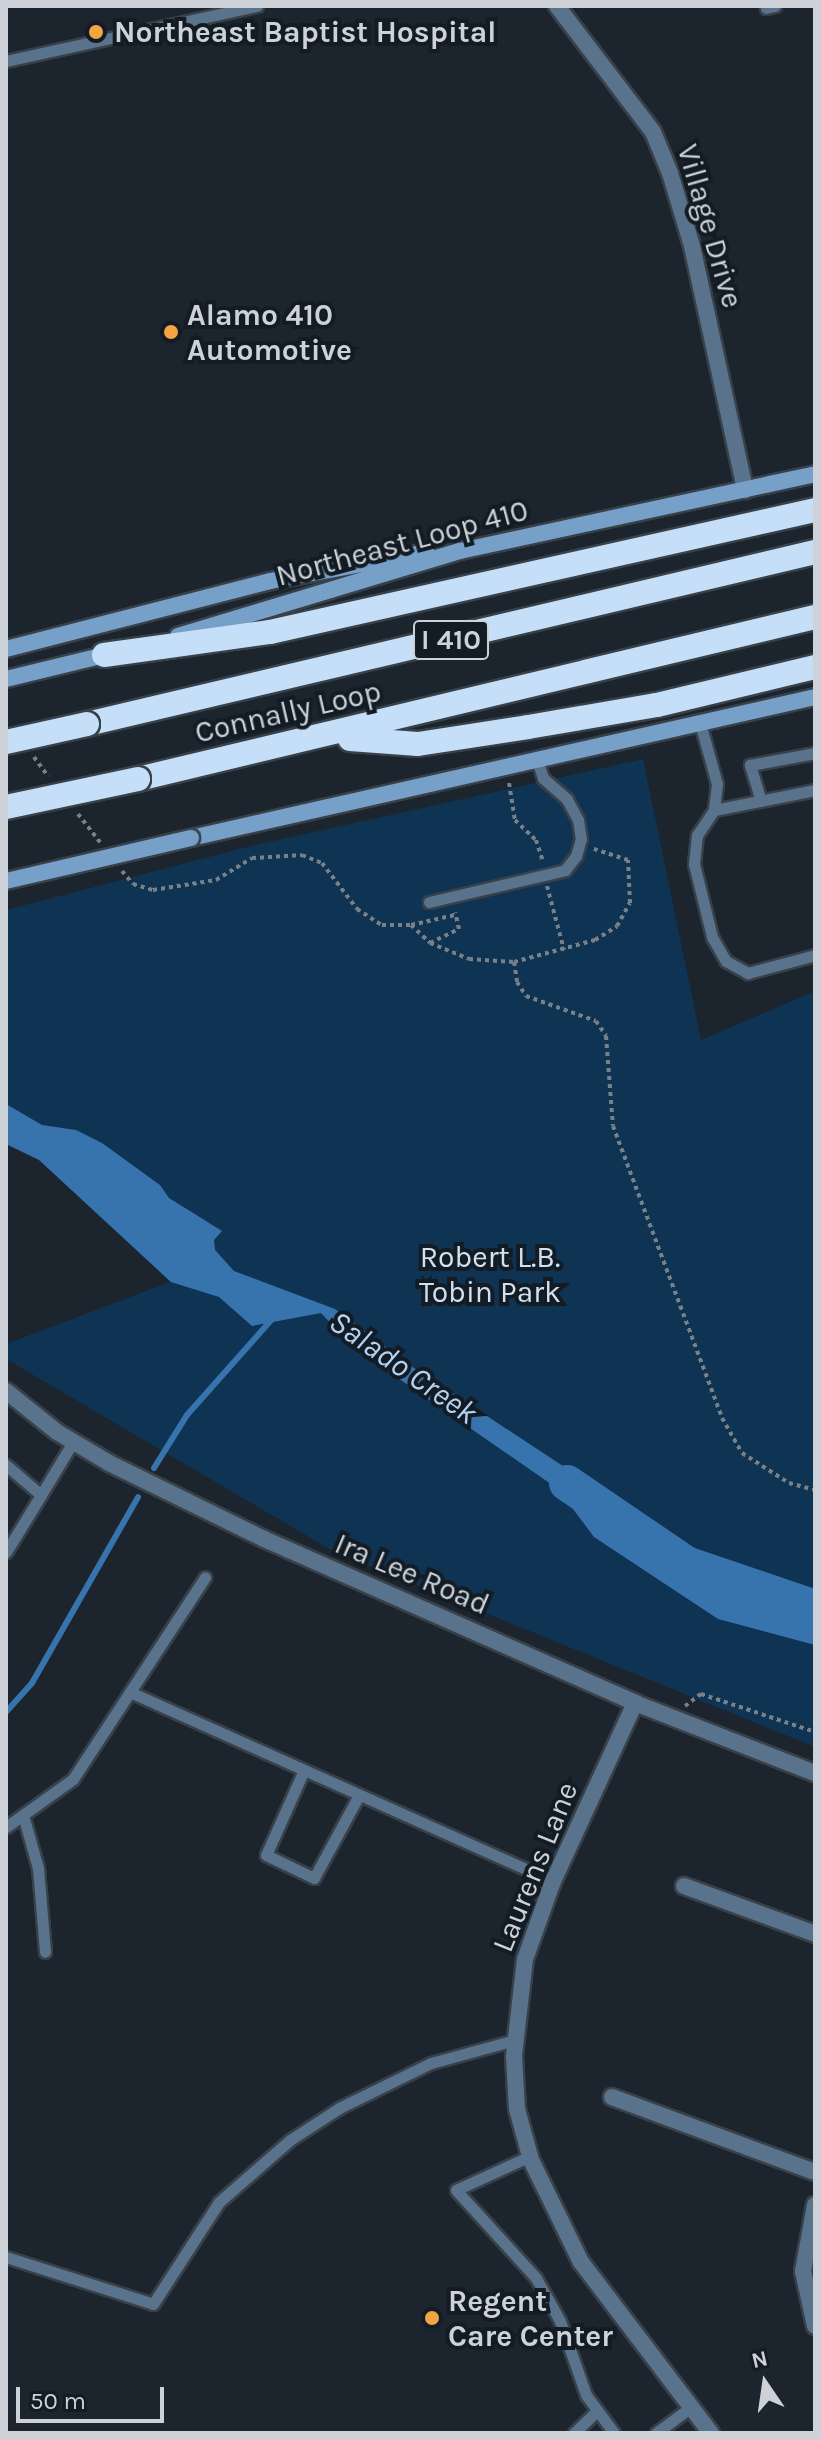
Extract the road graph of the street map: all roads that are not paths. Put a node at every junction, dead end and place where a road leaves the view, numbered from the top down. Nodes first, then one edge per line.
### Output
1 (257, 6) edge
2 (557, 6) edge
3 (223, 10) edge
4 (6, 61) edge
5 (815, 474) edge
6 (745, 490) junction
7 (815, 510) edge
8 (519, 539) junction
9 (815, 552) edge
10 (815, 617) edge
11 (6, 649) edge
12 (104, 655) junction
13 (815, 667) edge
14 (6, 679) edge
15 (815, 697) edge
16 (700, 723) junction
17 (327, 738) junction
18 (15, 743) edge
19 (815, 753) edge
20 (537, 759) junction
21 (815, 790) edge
22 (761, 801) junction
23 (6, 807) edge
24 (714, 810) junction
25 (6, 881) edge
26 (429, 902) dead end
27 (815, 955) edge
28 (6, 1391) edge
29 (73, 1442) junction
30 (6, 1465) edge
31 (41, 1495) junction
32 (6, 1552) edge
33 (205, 1577) dead end
34 (130, 1692) junction
35 (635, 1703) junction
36 (304, 1770) junction
37 (815, 1773) edge
38 (359, 1795) junction
39 (23, 1815) junction
40 (6, 1827) edge
41 (553, 1881) junction
42 (684, 1886) dead end
43 (815, 1934) edge
44 (45, 1952) dead end
45 (515, 2040) junction
46 (612, 2097) dead end
47 (530, 2156) junction
48 (815, 2172) edge
49 (815, 2205) edge
50 (6, 2257) edge
51 (815, 2326) edge
52 (691, 2407) junction
53 (597, 2411) junction
54 (574, 2433) edge
55 (614, 2433) edge
56 (656, 2433) edge
57 (711, 2433) edge

1 - 3 lane
2 - 6 street, Village Drive
3 - 4 lane
5 - 6 main road, Northeast Loop 410
6 - 8 main road, Northeast Loop 410
7 - 12 highway
8 - 11 main road
8 - 12 main road, Northeast Loop 410
9 - 18 highway, Connally Loop / I 410, bridge
10 - 17 highway, Connally Loop / I 410
12 - 14 main road, Northeast Loop 410
13 - 17 highway
15 - 16 main road
16 - 20 main road
16 - 24 lane
17 - 23 highway, Connally Loop / I 410, bridge
19 - 22 lane
20 - 25 main road, bridge
20 - 26 lane
21 - 22 lane
22 - 24 lane
24 - 27 lane
28 - 29 street, Ira Lee Road
29 - 31 lane
29 - 35 street, Ira Lee Road
30 - 31 lane
31 - 32 lane
33 - 34 lane
34 - 36 lane
34 - 39 lane
35 - 37 street, Ira Lee Road
35 - 41 street, Laurens Lane
36 - 38 lane
36 - 38 lane
38 - 41 lane
39 - 40 lane
39 - 44 lane
41 - 45 street, Laurens Lane
42 - 43 street
45 - 47 street, Laurens Lane
45 - 50 lane
46 - 48 street
47 - 52 street, Laurens Lane
47 - 53 lane
49 - 51 street
52 - 56 lane
52 - 57 street, Laurens Lane
53 - 54 lane
53 - 55 lane

